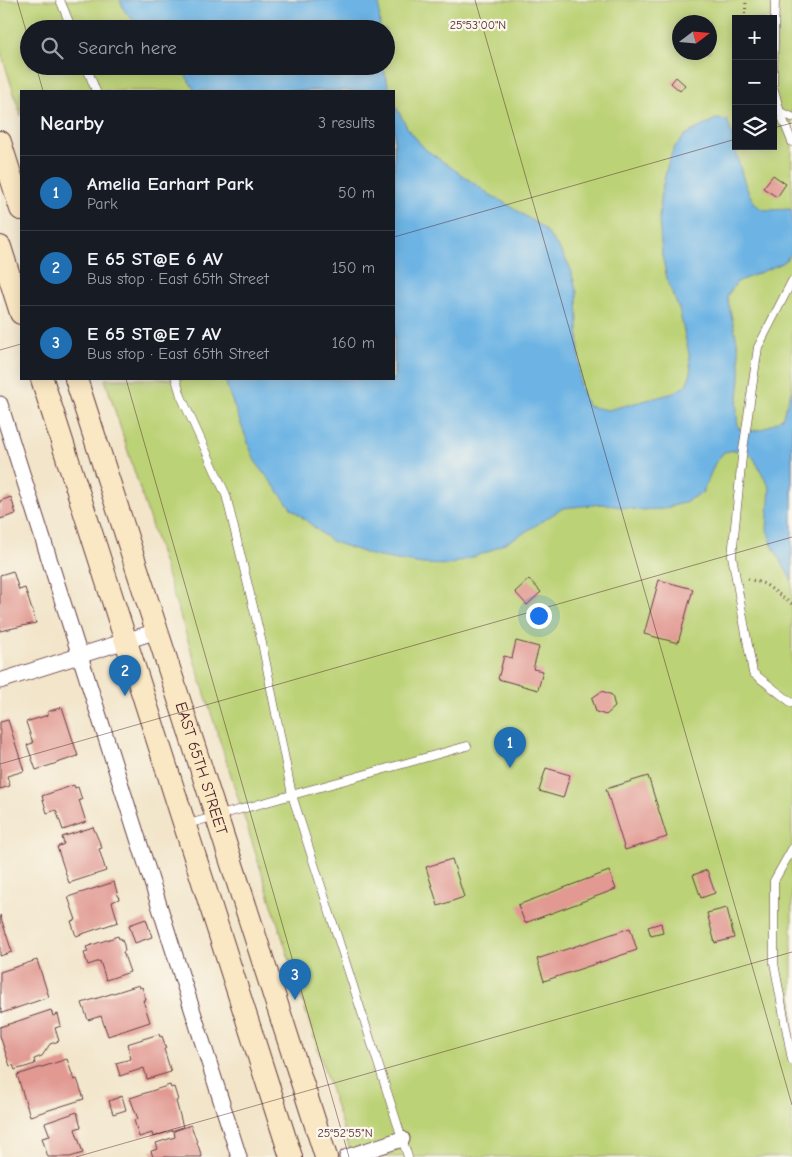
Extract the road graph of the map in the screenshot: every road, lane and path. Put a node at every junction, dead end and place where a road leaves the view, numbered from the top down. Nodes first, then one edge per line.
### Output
1 (60, 0) edge
2 (746, 0) edge
3 (775, 0) edge
4 (745, 15) edge
5 (68, 20) edge
6 (774, 60) edge
7 (90, 75) edge
8 (96, 90) edge
9 (777, 100) edge
10 (780, 112) junction
11 (792, 117) edge
12 (0, 142) edge
13 (792, 142) edge
14 (20, 206) edge
15 (0, 247) edge
16 (792, 281) edge
17 (20, 310) edge
18 (42, 380) edge
19 (76, 380) edge
20 (176, 380) edge
21 (0, 404) edge
22 (736, 581) junction
23 (792, 604) edge
24 (157, 631) junction
25 (126, 640) junction
26 (80, 656) junction
27 (0, 681) edge
28 (792, 703) edge
29 (467, 746) dead end
30 (292, 794) junction
31 (216, 816) junction
32 (185, 825) junction
33 (792, 849) edge
34 (792, 1060) edge
35 (402, 1138) junction
36 (239, 1157) edge
37 (291, 1157) edge
38 (326, 1157) edge
39 (347, 1157) edge
40 (408, 1157) edge

1 - 5 lane
2 - 4 path
3 - 6 lane
7 - 8 lane
9 - 10 lane
10 - 11 lane
10 - 13 lane
12 - 14 main road
15 - 17 main road
16 - 22 lane
18 - 25 main road, EAST 65TH STREET
19 - 24 main road, EAST 65TH STREET
20 - 30 lane
21 - 26 street
22 - 23 path
22 - 28 lane
24 - 25 street
24 - 31 main road, EAST 65TH STREET
25 - 26 street
25 - 32 main road, EAST 65TH STREET
26 - 27 street
26 - 36 street
29 - 30 lane
30 - 31 lane
30 - 35 lane
31 - 32 lane
31 - 38 main road, EAST 65TH STREET
32 - 37 main road, EAST 65TH STREET
33 - 34 lane
35 - 39 street
35 - 40 lane

